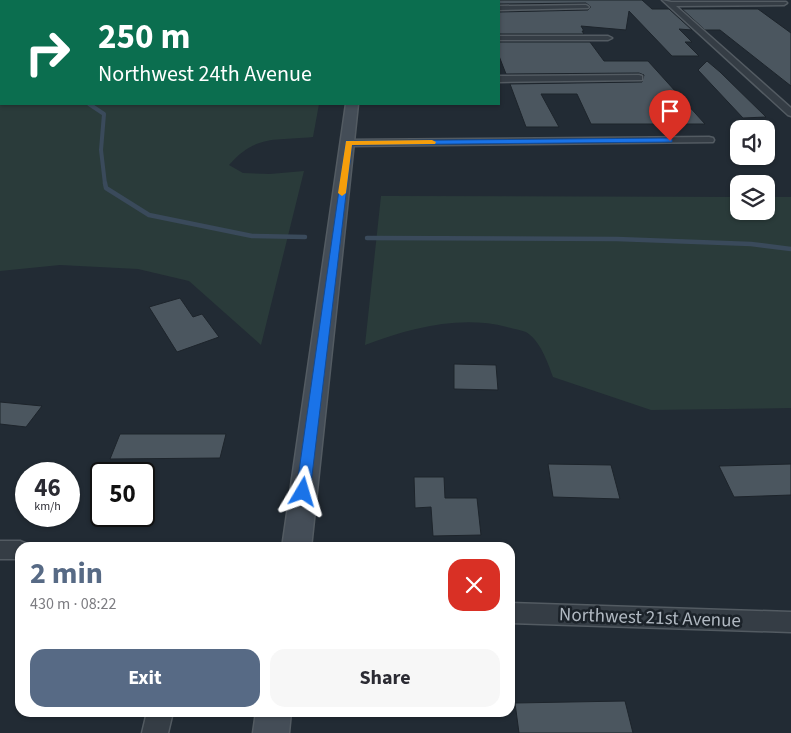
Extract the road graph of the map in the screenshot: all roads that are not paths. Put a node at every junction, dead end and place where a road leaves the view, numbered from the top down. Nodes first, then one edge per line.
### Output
1 (667, 2) edge
2 (782, 2) edge
3 (586, 7) dead end
4 (500, 8) edge
5 (791, 8) edge
6 (500, 38) edge
7 (608, 38) dead end
8 (639, 78) dead end
9 (500, 79) edge
10 (352, 105) edge
11 (791, 113) edge
12 (709, 140) dead end
13 (348, 143) junction
14 (297, 542) edge
15 (0, 550) edge
16 (15, 550) edge
17 (515, 613) edge
18 (791, 622) edge
19 (159, 717) edge
20 (273, 717) edge
21 (156, 733) edge
22 (271, 733) edge

1 - 2 street
1 - 11 street
2 - 5 street
3 - 4 street
6 - 7 street
8 - 9 street
10 - 13 main road
12 - 13 street
13 - 14 main road
15 - 16 street
17 - 18 street, Northwest 21st Avenue
19 - 21 street
20 - 22 main road

